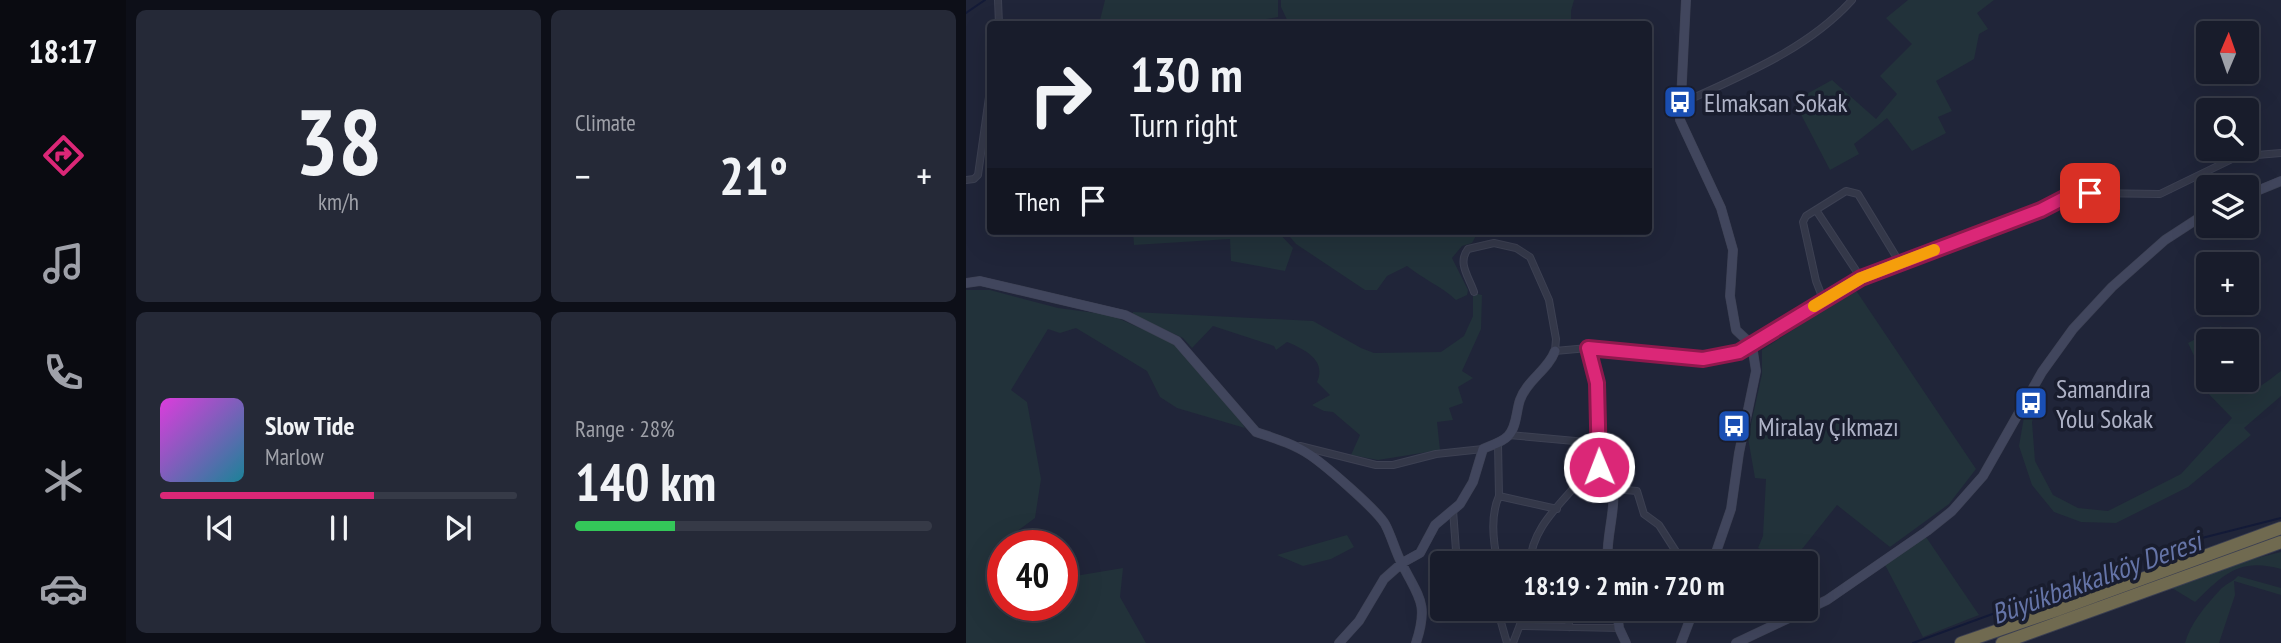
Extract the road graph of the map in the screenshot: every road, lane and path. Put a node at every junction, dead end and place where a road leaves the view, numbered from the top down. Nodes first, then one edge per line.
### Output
1 (998, 0) edge
2 (1686, 0) edge
3 (1852, 0) edge
4 (999, 21) edge
5 (1681, 104) junction
6 (987, 111) edge
7 (2281, 153) edge
8 (966, 180) edge
9 (2281, 181) edge
10 (2259, 190) edge
11 (1816, 210) junction
12 (2196, 220) edge
13 (1900, 263) junction
14 (1861, 278) junction
15 (966, 283) edge
16 (1474, 292) dead end
17 (1823, 299) junction
18 (1752, 345) junction
19 (1588, 348) junction
20 (1555, 351) junction
21 (1509, 435) junction
22 (1284, 442) junction
23 (1497, 443) junction
24 (1597, 443) junction
25 (1483, 449) junction
26 (1599, 467) junction
27 (1612, 489) junction
28 (1499, 496) junction
29 (1557, 509) junction
30 (1453, 510) junction
31 (2281, 528) edge
32 (2281, 542) edge
33 (1456, 551) edge
34 (1496, 551) edge
35 (1531, 551) edge
36 (1607, 551) edge
37 (1676, 551) edge
38 (1716, 551) edge
39 (1402, 563) junction
40 (1502, 621) edge
41 (1522, 621) edge
42 (1568, 621) edge
43 (1618, 621) edge
44 (1689, 621) edge
45 (1520, 626) junction
46 (1570, 626) junction
47 (1619, 628) junction
48 (1339, 643) edge
49 (1416, 643) edge
50 (1507, 643) edge
51 (1513, 643) edge
52 (1626, 643) edge
53 (1681, 643) edge
54 (1736, 643) edge
55 (1961, 643) edge
56 (2002, 643) edge

1 - 4 street
2 - 5 main road
3 - 5 street
5 - 18 main road
6 - 8 street
7 - 13 street
9 - 10 main road
11 - 13 street
11 - 14 street
11 - 17 street
12 - 54 main road
13 - 14 street
14 - 17 street
15 - 22 main road
16 - 20 street
17 - 18 street
18 - 19 street
18 - 38 main road
19 - 20 street
19 - 24 main road
20 - 21 main road
21 - 23 main road
21 - 24 street
22 - 25 street
22 - 39 main road
23 - 25 main road
23 - 28 street
24 - 26 main road
25 - 30 main road
26 - 27 main road
26 - 29 street
27 - 36 main road
27 - 37 street
28 - 29 street
28 - 34 street
29 - 35 street
30 - 33 street
30 - 39 main road
31 - 55 highway
32 - 56 highway
39 - 48 main road
39 - 49 main road
40 - 50 street
41 - 45 street
42 - 46 street
43 - 47 main road
44 - 53 main road
45 - 46 street
45 - 51 street
46 - 47 street
47 - 52 main road

